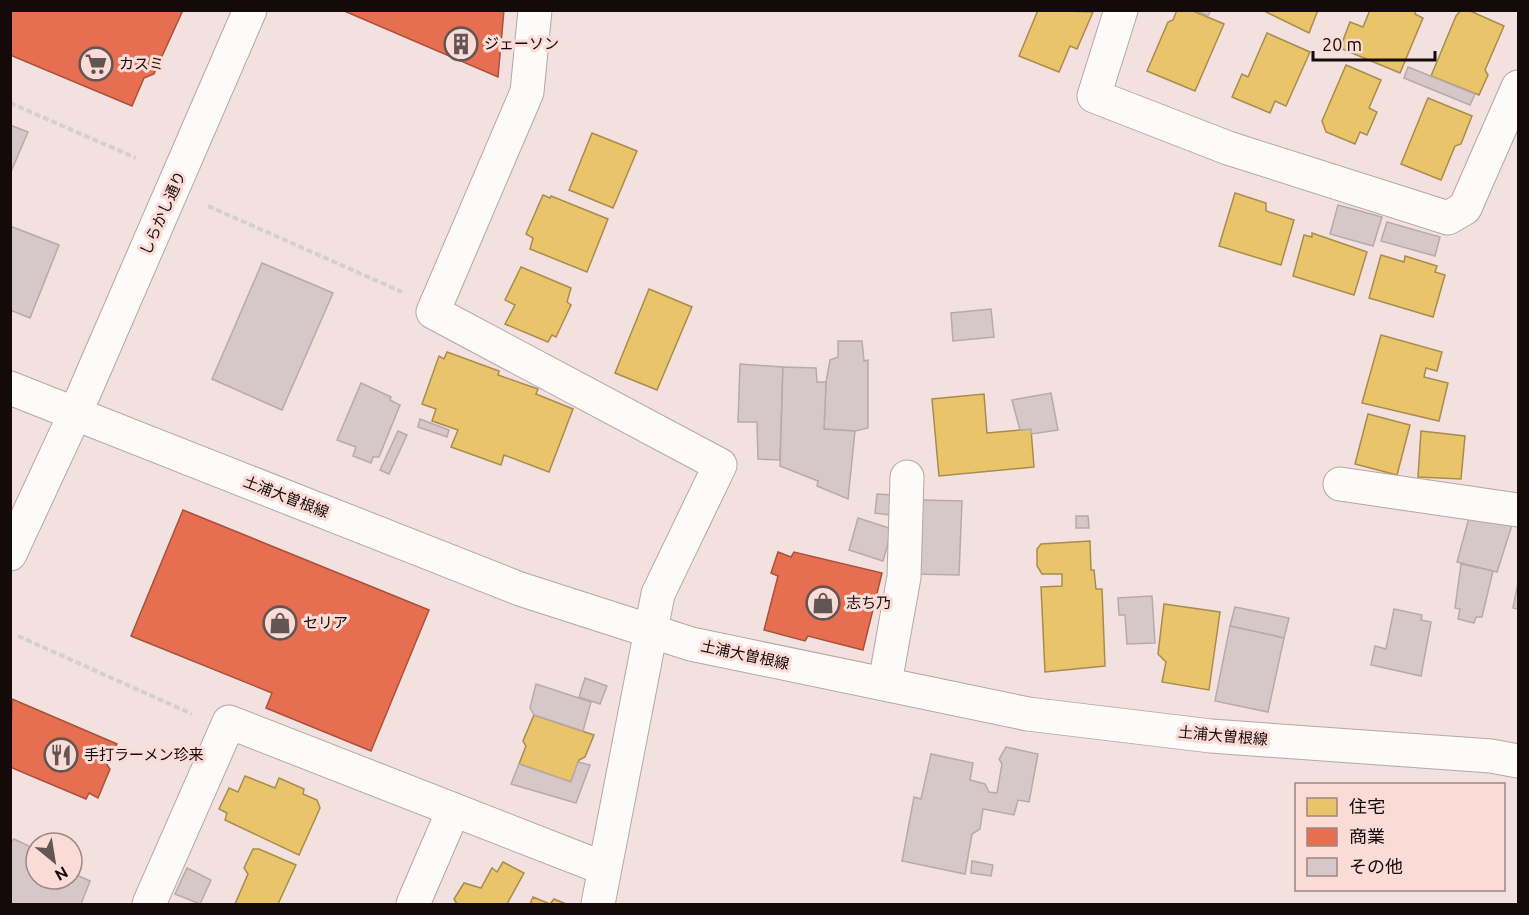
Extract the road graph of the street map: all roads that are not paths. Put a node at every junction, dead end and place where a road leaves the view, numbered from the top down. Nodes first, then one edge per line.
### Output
1 (250, 10) edge
2 (535, 10) edge
3 (1121, 10) edge
4 (1518, 87) edge
5 (10, 388) edge
6 (75, 414) junction
7 (907, 477) dead end
8 (1340, 484) dead end
9 (1518, 510) edge
10 (10, 554) edge
11 (648, 633) junction
12 (885, 683) junction
13 (1518, 761) edge
14 (453, 811) junction
15 (603, 868) junction
16 (149, 904) edge
17 (413, 904) edge
18 (598, 904) edge

1 - 6 street, しらかし通り
2 - 11 street
3 - 4 street
5 - 6 street, 土浦大曽根線
6 - 10 street, しらかし通り
6 - 11 street, 土浦大曽根線
7 - 12 street
8 - 9 street
11 - 12 street, 土浦大曽根線
11 - 15 street
12 - 13 street, 土浦大曽根線
14 - 15 street
14 - 16 street
14 - 17 street
15 - 18 street

